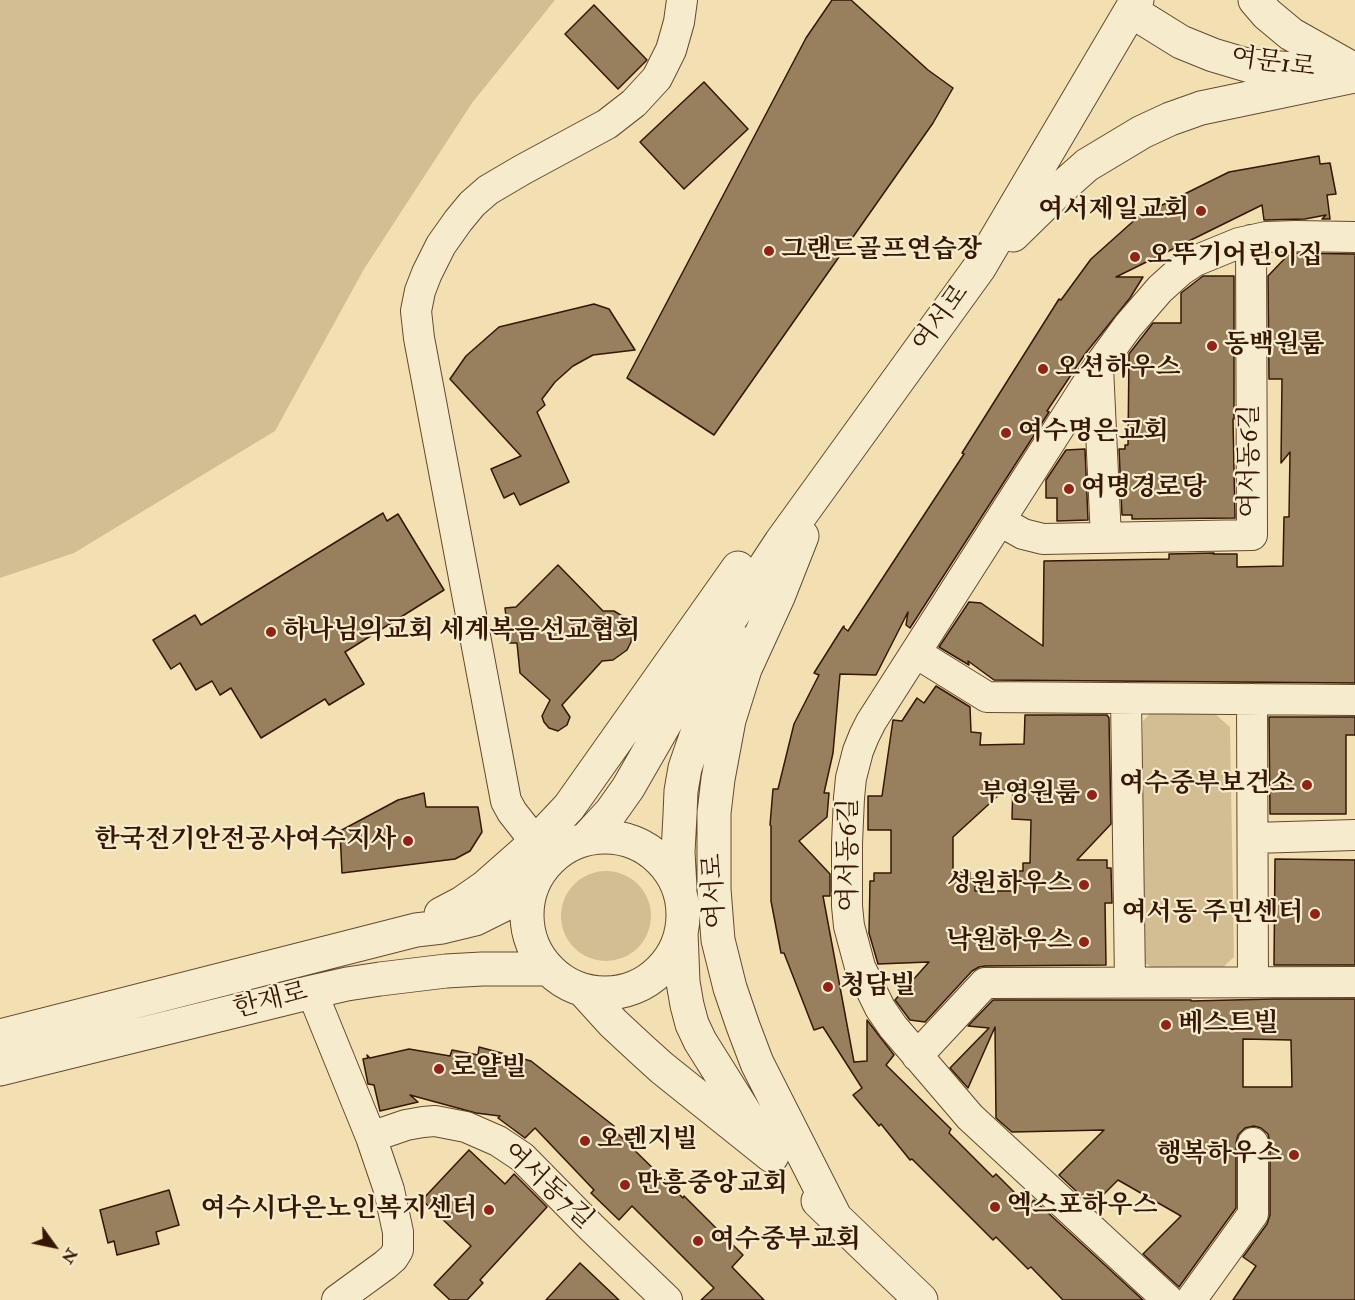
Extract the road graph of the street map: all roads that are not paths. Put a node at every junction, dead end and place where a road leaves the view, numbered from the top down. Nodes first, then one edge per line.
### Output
1 (682, 0) edge
2 (1255, 0) edge
3 (1134, 5) edge
4 (1355, 73) edge
5 (1355, 237) edge
6 (1251, 240) junction
7 (979, 268) junction
8 (1098, 367) junction
9 (1000, 521) junction
10 (1106, 538) junction
11 (787, 548) junction
12 (916, 652) junction
13 (1126, 698) junction
14 (1252, 699) junction
15 (1355, 700) edge
16 (1355, 836) edge
17 (1252, 837) junction
18 (587, 838) junction
19 (543, 851) junction
20 (532, 887) junction
21 (680, 890) junction
22 (416, 930) junction
23 (681, 932) junction
24 (548, 969) junction
25 (1130, 982) junction
26 (1253, 982) junction
27 (1355, 982) edge
28 (584, 991) junction
29 (312, 992) junction
30 (0, 1036) edge
31 (917, 1056) junction
32 (0, 1069) edge
33 (371, 1137) junction
34 (1253, 1143) dead end
35 (772, 1156) junction
36 (835, 1217) junction
37 (337, 1300) edge
38 (667, 1300) edge
39 (921, 1300) edge
40 (1168, 1300) edge
41 (1191, 1300) edge

1 - 19 street
2 - 4 street
3 - 4 street, 여문1로
3 - 7 street, 여서로
4 - 7 street
5 - 6 street, 여서동6길
6 - 8 street, 여서동6길
6 - 10 street, 여서동6길
7 - 11 street, 여서로
8 - 9 street, 여서동6길
8 - 10 street
9 - 10 street, 여서동6길
9 - 12 street, 여서동6길
11 - 18 street, 여서로
11 - 19 street
11 - 21 street, 여서로
11 - 36 street, 여서로
12 - 13 street
12 - 31 street, 여서동6길
13 - 14 street
13 - 25 street
14 - 15 street
14 - 17 street
16 - 17 street
17 - 26 street
18 - 19 street
18 - 21 street
19 - 20 street
19 - 22 street
20 - 22 street, 한재로
20 - 24 street
21 - 23 street
22 - 30 street, 한재로
23 - 28 street
23 - 35 street, 여서로
24 - 28 street
24 - 29 street, 한재로
25 - 26 street
25 - 31 street
26 - 27 street
28 - 35 street, 여서로
29 - 32 street, 한재로
29 - 33 street
31 - 40 street, 여서동6길
33 - 37 street
33 - 38 street, 여서동7길
34 - 41 street
35 - 36 street, 여서로
36 - 39 street, 여서로

